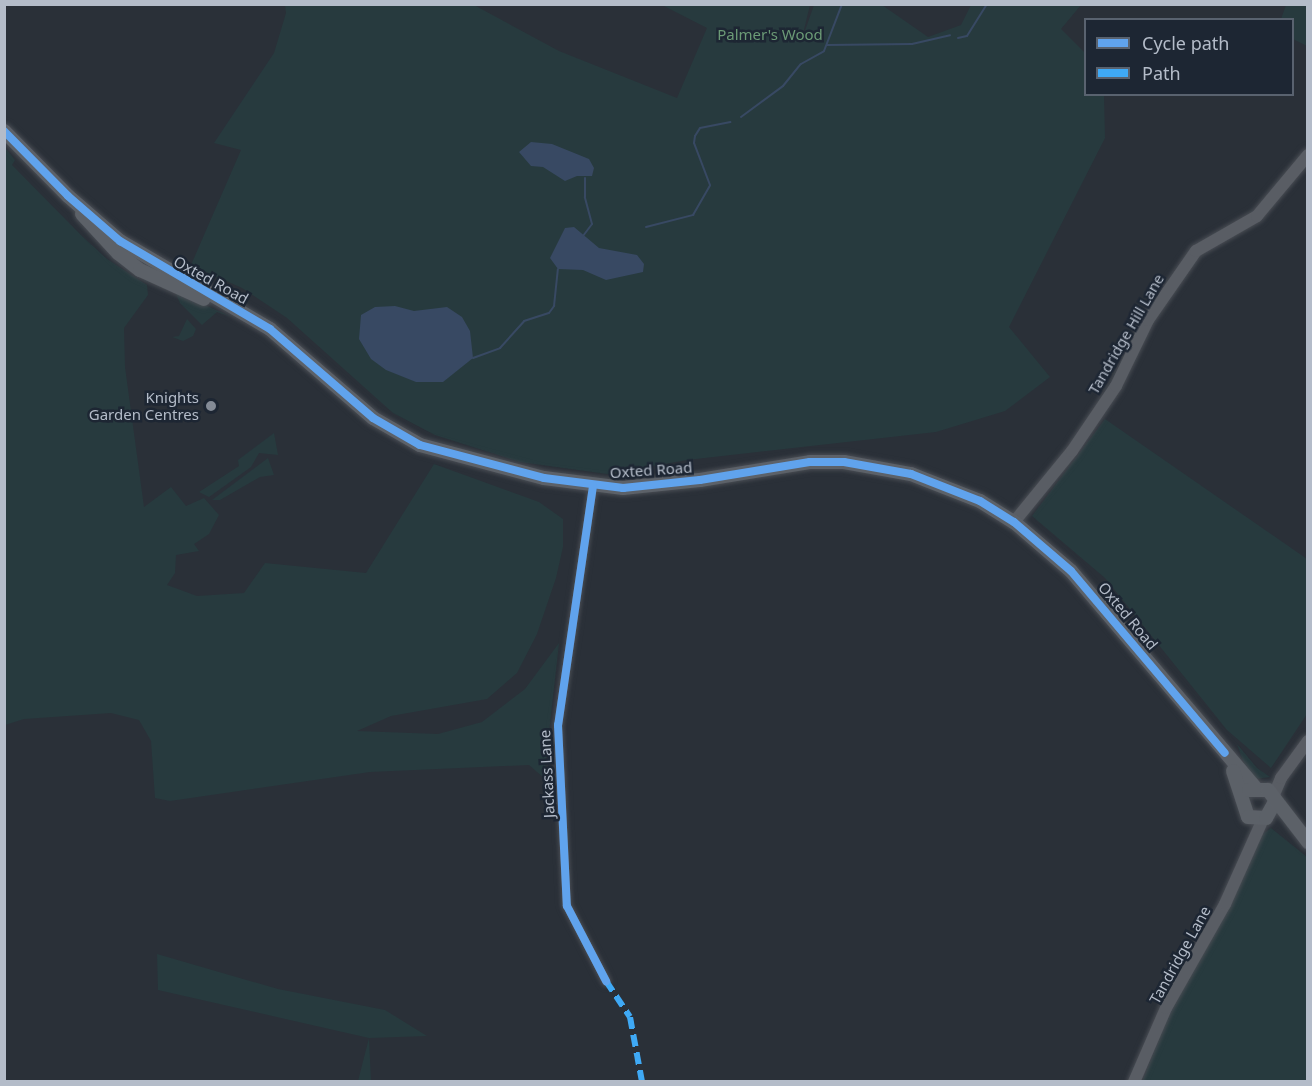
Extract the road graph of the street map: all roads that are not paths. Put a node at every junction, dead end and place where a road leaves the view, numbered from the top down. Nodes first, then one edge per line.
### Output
1 (4, 131) edge
2 (1308, 156) edge
3 (593, 486) junction
4 (1014, 522) junction
5 (1308, 741) edge
6 (1225, 753) junction
7 (1267, 793) junction
8 (1242, 798) junction
9 (1248, 817) junction
10 (1264, 819) junction
11 (1303, 838) edge
12 (1250, 842) junction
13 (606, 981) dead end
14 (1134, 1082) edge

1 - 3 main road, Oxted Road
2 - 4 street, Tandridge Hill Lane
3 - 4 main road, Oxted Road
3 - 13 street, Jackass Lane
4 - 6 main road, Oxted Road
5 - 7 street
6 - 7 main road, Oxted Road
6 - 8 main road, Oxted Road
7 - 8 main road
7 - 10 main road
7 - 11 main road, Oxted Road
8 - 9 main road, Oxted Road
9 - 10 main road
9 - 12 street, Tandridge Lane
10 - 11 main road
10 - 12 street, Tandridge Lane
12 - 14 street, Tandridge Lane

